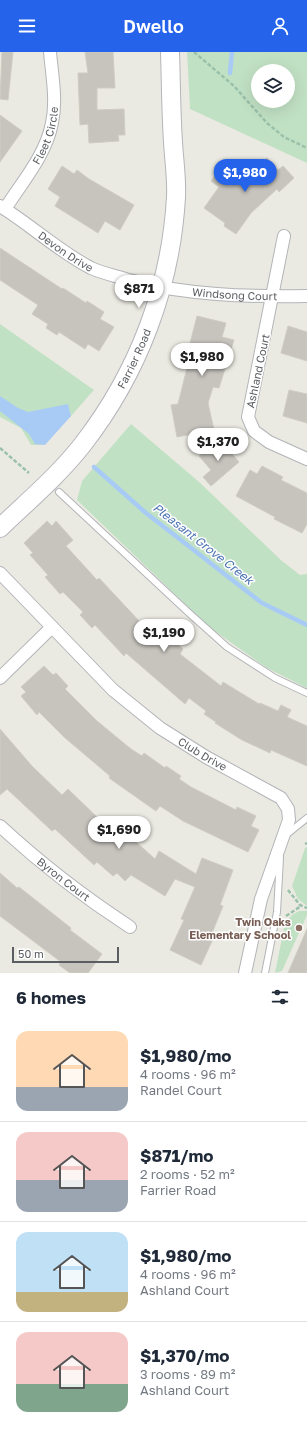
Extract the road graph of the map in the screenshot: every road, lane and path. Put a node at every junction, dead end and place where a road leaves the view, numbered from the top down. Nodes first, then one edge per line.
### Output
1 (50, 52) edge
2 (170, 52) edge
3 (194, 52) edge
4 (307, 148) edge
5 (2, 207) edge
6 (284, 236) dead end
7 (162, 288) junction
8 (307, 296) edge
9 (272, 297) junction
10 (0, 448) edge
11 (307, 459) edge
12 (29, 473) dead end
13 (60, 492) dead end
14 (0, 528) edge
15 (0, 573) edge
16 (52, 627) junction
17 (0, 678) edge
18 (307, 693) edge
19 (307, 818) edge
20 (0, 826) edge
21 (282, 842) junction
22 (288, 890) dead end
23 (301, 906) junction
24 (307, 908) edge
25 (282, 918) dead end
26 (130, 927) dead end
27 (245, 973) edge
28 (265, 973) edge

1 - 5 street, Fleet Circle
2 - 7 street, Farrier Road
3 - 4 path
5 - 7 street, Devon Drive
6 - 9 street, Ashland Court
7 - 9 street, Windsong Court
7 - 14 street, Farrier Road
8 - 9 street, Windsong Court
9 - 11 street, Ashland Court
10 - 12 path
13 - 18 lane
15 - 16 street, Club Drive
16 - 17 street
16 - 21 street, Club Drive
19 - 21 lane
20 - 26 street, Byron Court
21 - 27 street, Club Drive
21 - 28 lane
22 - 23 path
23 - 24 path
23 - 25 path

